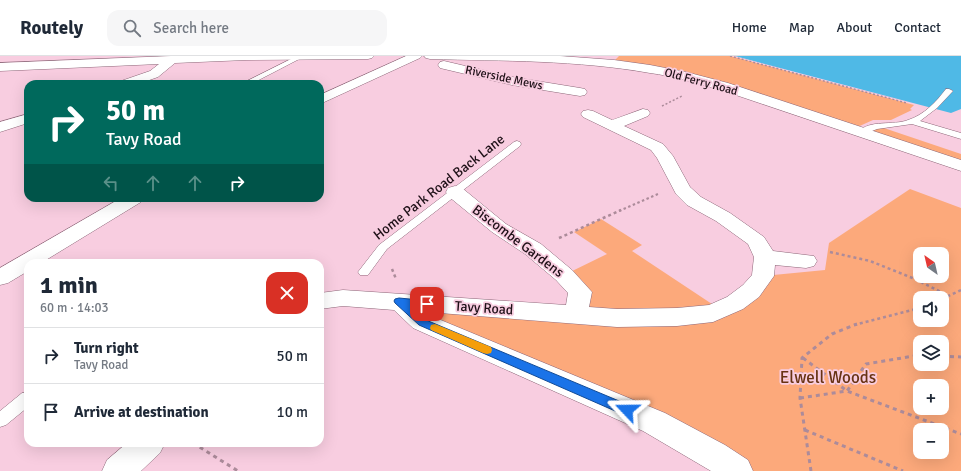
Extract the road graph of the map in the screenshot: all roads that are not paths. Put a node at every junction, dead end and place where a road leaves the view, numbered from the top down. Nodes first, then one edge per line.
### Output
1 (302, 56) edge
2 (368, 56) edge
3 (416, 56) edge
4 (430, 56) edge
5 (436, 56) edge
6 (173, 59) junction
7 (0, 67) edge
8 (137, 80) edge
9 (253, 80) edge
10 (949, 91) dead end
11 (579, 93) dead end
12 (324, 98) edge
13 (643, 113) dead end
14 (588, 114) dead end
15 (24, 119) edge
16 (913, 122) junction
17 (613, 125) junction
18 (0, 127) edge
19 (862, 132) junction
20 (961, 136) edge
21 (517, 144) dead end
22 (961, 166) edge
23 (455, 192) junction
24 (127, 202) edge
25 (765, 257) junction
26 (32, 259) edge
27 (806, 261) dead end
28 (24, 264) edge
29 (364, 272) dead end
30 (0, 278) edge
31 (324, 300) edge
32 (396, 301) junction
33 (576, 314) junction
34 (24, 401) edge
35 (0, 420) edge
36 (144, 447) edge
37 (118, 471) edge
38 (737, 471) edge

1 - 2 street
1 - 6 street
1 - 9 lane
3 - 12 street
4 - 5 street, Old Ferry Road
5 - 11 street, Riverside Mews
5 - 19 street, Old Ferry Road
6 - 7 street
6 - 8 street
10 - 16 lane
13 - 17 street
14 - 17 street
15 - 18 street
16 - 19 lane
16 - 20 lane
17 - 25 street
19 - 22 street, Old Ferry Road
21 - 23 lane, Home Park Road Back Lane
23 - 29 lane, Home Park Road Back Lane
23 - 33 street, Biscombe Gardens
24 - 26 street
25 - 27 street
25 - 33 street
28 - 30 street
31 - 32 street, Tavy Road
32 - 33 street, Tavy Road
32 - 38 street
34 - 35 lane
36 - 37 street

